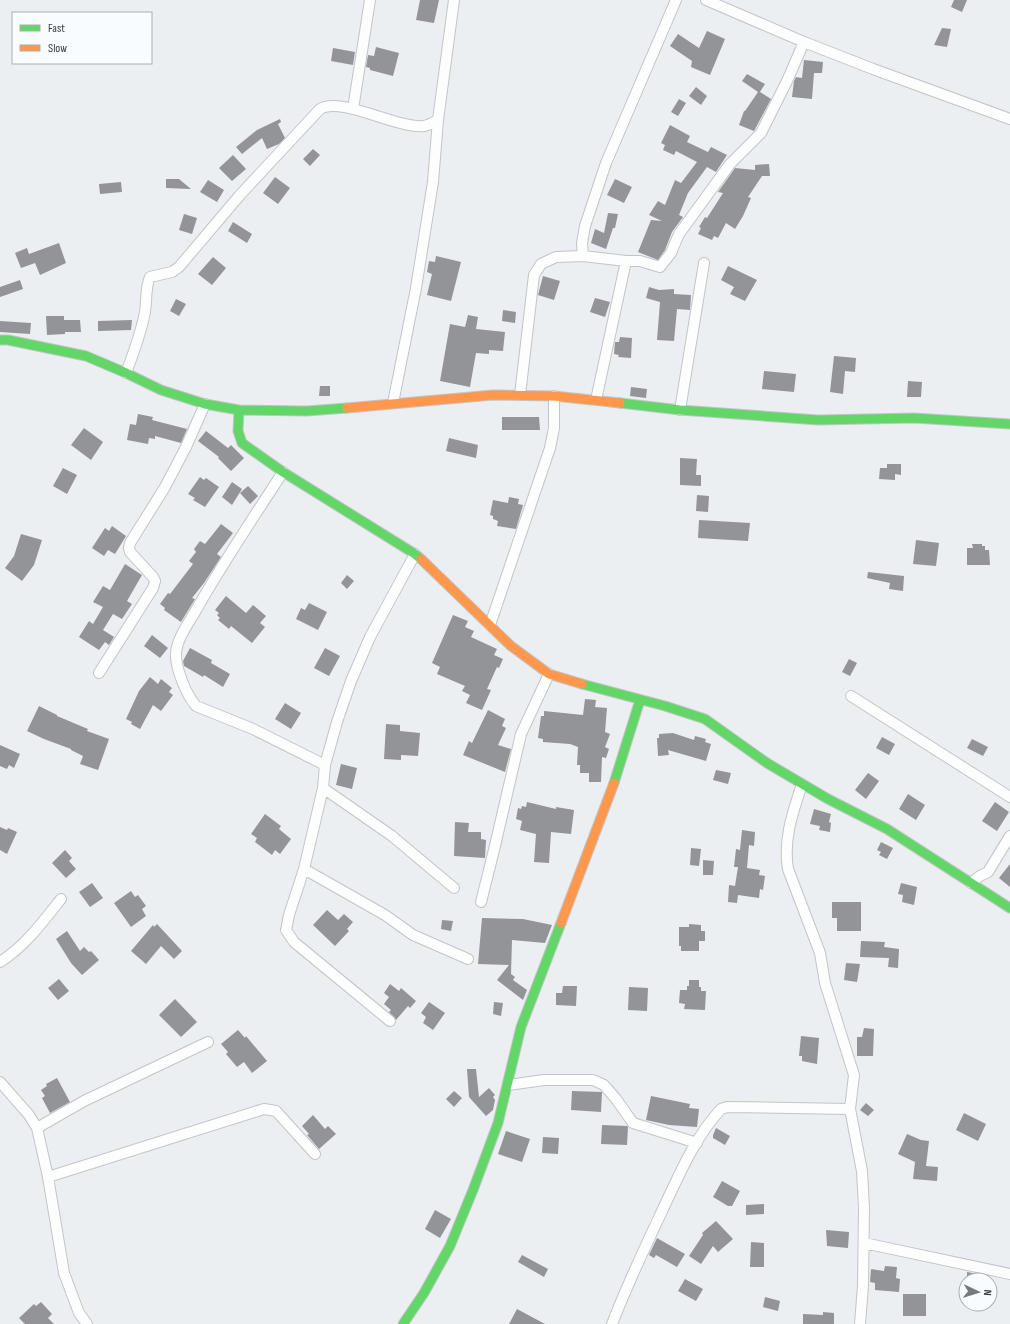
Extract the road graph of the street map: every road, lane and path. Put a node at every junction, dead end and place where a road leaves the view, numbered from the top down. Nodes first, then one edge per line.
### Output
1 (370, 0) edge
2 (454, 0) edge
3 (676, 0) edge
4 (706, 0) edge
5 (804, 42) junction
6 (353, 109) junction
7 (1010, 119) edge
8 (438, 120) junction
9 (583, 256) junction
10 (626, 261) junction
11 (704, 263) dead end
12 (0, 340) edge
13 (126, 373) junction
14 (520, 395) junction
15 (554, 396) junction
16 (596, 400) junction
17 (393, 403) junction
18 (205, 404) junction
19 (239, 410) junction
20 (680, 410) junction
21 (1010, 424) edge
22 (283, 472) junction
23 (415, 554) junction
24 (490, 625) junction
25 (99, 673) dead end
26 (549, 674) junction
27 (851, 696) dead end
28 (640, 700) junction
29 (325, 765) junction
30 (802, 784) junction
31 (323, 788) junction
32 (1010, 798) edge
33 (1010, 836) edge
34 (304, 869) junction
35 (971, 883) junction
36 (454, 888) dead end
37 (61, 900) dead end
38 (481, 902) dead end
39 (1010, 908) edge
40 (468, 959) dead end
41 (0, 962) edge
42 (390, 1021) dead end
43 (208, 1042) dead end
44 (0, 1082) edge
45 (508, 1085) junction
46 (850, 1109) junction
47 (37, 1128) junction
48 (697, 1143) junction
49 (315, 1154) dead end
50 (48, 1177) junction
51 (864, 1243) junction
52 (1010, 1274) edge
53 (88, 1324) edge
54 (404, 1324) edge
55 (612, 1324) edge
56 (860, 1324) edge

1 - 6 street
2 - 8 street
3 - 9 street
4 - 5 street
5 - 7 street
5 - 10 street
6 - 8 street
6 - 13 street
8 - 17 street
9 - 10 street
9 - 14 street
10 - 16 street
11 - 20 street
12 - 13 street
13 - 18 street
14 - 15 street
14 - 17 street
15 - 16 street
15 - 24 street
16 - 20 street
17 - 19 street
18 - 19 street
18 - 25 street
19 - 22 street
20 - 21 street
22 - 23 street
22 - 29 street
23 - 24 street
23 - 29 street
24 - 26 street
26 - 28 street
26 - 38 street
27 - 32 street
28 - 30 street
28 - 45 street
29 - 31 street
30 - 35 street
30 - 46 street
31 - 34 street
31 - 36 street
33 - 35 street
34 - 40 street
34 - 42 street
35 - 39 street
37 - 41 street
43 - 47 street
44 - 47 street
45 - 48 street
45 - 54 street
46 - 48 street
46 - 51 street
47 - 50 street
48 - 55 street
49 - 50 street
50 - 53 street
51 - 52 street
51 - 56 street

